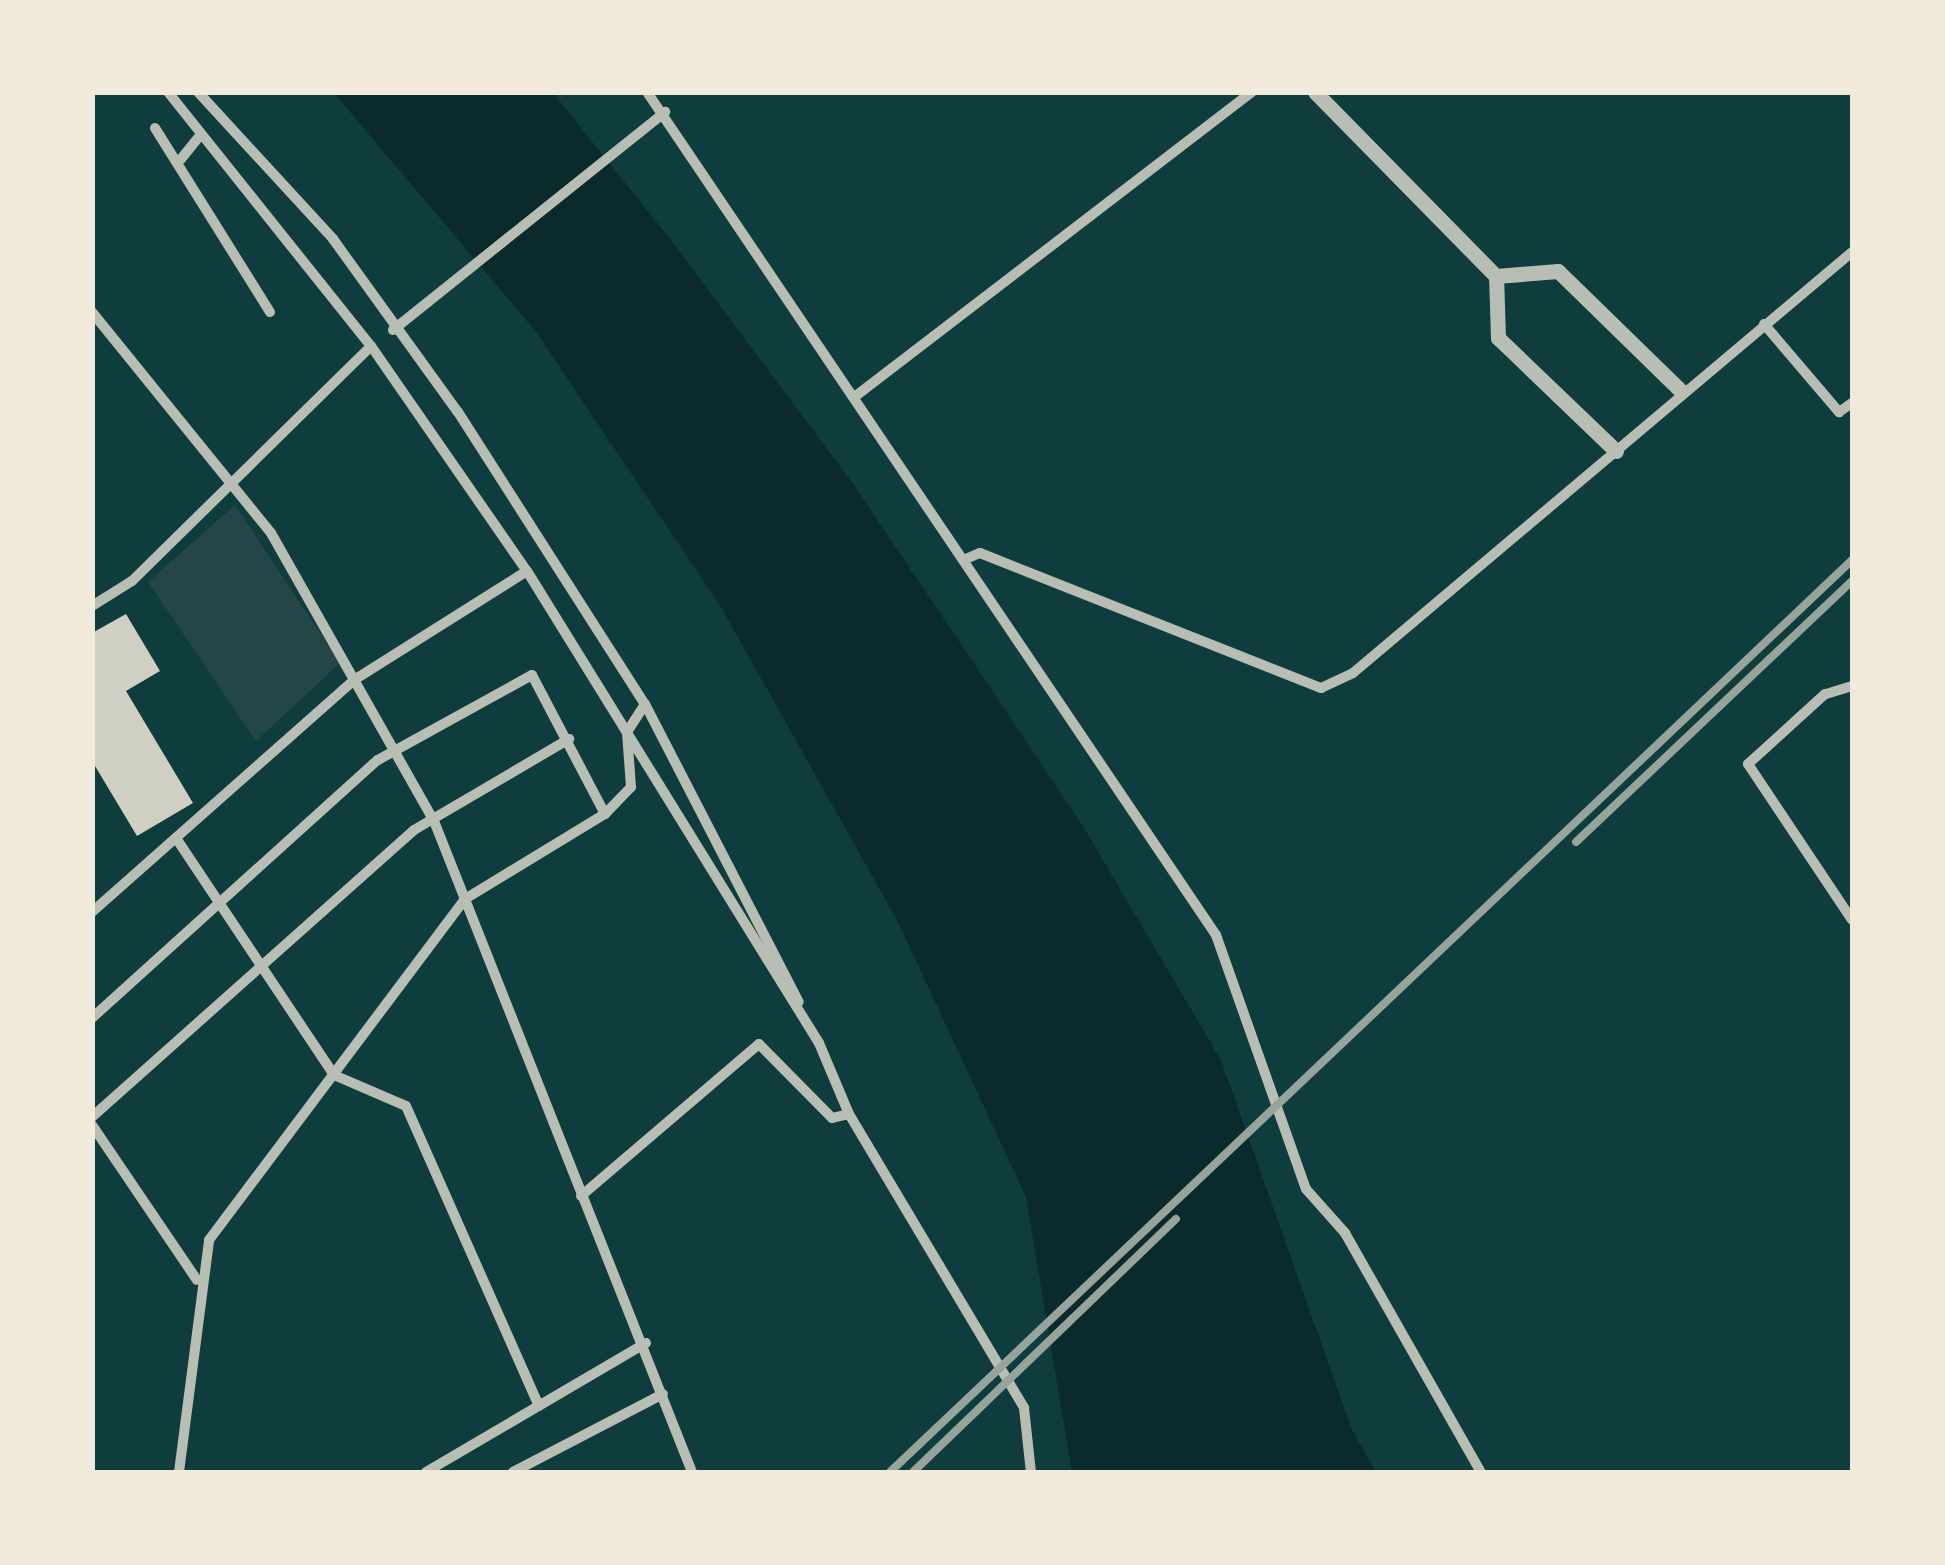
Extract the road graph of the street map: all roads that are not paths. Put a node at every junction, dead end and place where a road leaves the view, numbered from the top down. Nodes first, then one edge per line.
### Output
1 (168, 92) edge
2 (198, 92) edge
3 (648, 92) edge
4 (1252, 92) edge
5 (1316, 92) edge
6 (665, 112) junction
7 (155, 128) dead end
8 (201, 134) junction
9 (181, 159) junction
10 (1852, 252) edge
11 (1496, 276) junction
12 (92, 312) edge
13 (270, 312) dead end
14 (1764, 324) junction
15 (393, 330) junction
16 (370, 346) junction
17 (1681, 392) junction
18 (857, 395) junction
19 (1852, 403) edge
20 (1616, 451) junction
21 (234, 485) junction
22 (968, 558) junction
23 (527, 571) junction
24 (92, 606) edge
25 (354, 680) junction
26 (1852, 686) edge
27 (645, 704) junction
28 (627, 732) junction
29 (569, 739) junction
30 (394, 751) junction
31 (605, 814) junction
32 (434, 821) junction
33 (176, 838) junction
34 (465, 900) junction
35 (220, 906) junction
36 (92, 912) edge
37 (1852, 920) edge
38 (259, 966) junction
39 (92, 1018) edge
40 (818, 1044) junction
41 (334, 1075) junction
42 (849, 1114) junction
43 (92, 1121) edge
44 (581, 1196) junction
45 (197, 1280) junction
46 (646, 1344) junction
47 (663, 1394) junction
48 (540, 1406) junction
49 (180, 1472) edge
50 (426, 1472) edge
51 (513, 1472) edge
52 (692, 1472) edge
53 (1031, 1472) edge
54 (1481, 1472) edge

1 - 8 street
2 - 15 street
3 - 6 street
4 - 18 street
5 - 11 street
6 - 15 street
6 - 18 street
7 - 9 street
8 - 9 street
8 - 16 street
9 - 13 street
10 - 14 street
11 - 17 street
11 - 20 street
12 - 21 street
14 - 17 street
14 - 19 street
15 - 27 street
16 - 21 street
16 - 23 street
17 - 20 street
18 - 22 street
20 - 22 street
21 - 24 street
21 - 25 street
22 - 54 street
23 - 25 street
23 - 28 street
25 - 30 street
25 - 33 street
26 - 37 street
27 - 28 street
27 - 40 street
28 - 31 street
28 - 40 street
29 - 30 street
29 - 31 street
29 - 32 street
30 - 32 street
30 - 35 street
31 - 34 street
32 - 34 street
32 - 38 street
33 - 35 street
33 - 36 street
34 - 41 street
34 - 44 street
35 - 38 street
35 - 39 street
38 - 41 street
38 - 43 street
40 - 42 street
41 - 45 street
41 - 48 street
42 - 44 street
42 - 53 street
43 - 45 street
44 - 46 street
45 - 49 street
46 - 47 street
46 - 48 street
47 - 51 street
47 - 52 street
48 - 50 street

